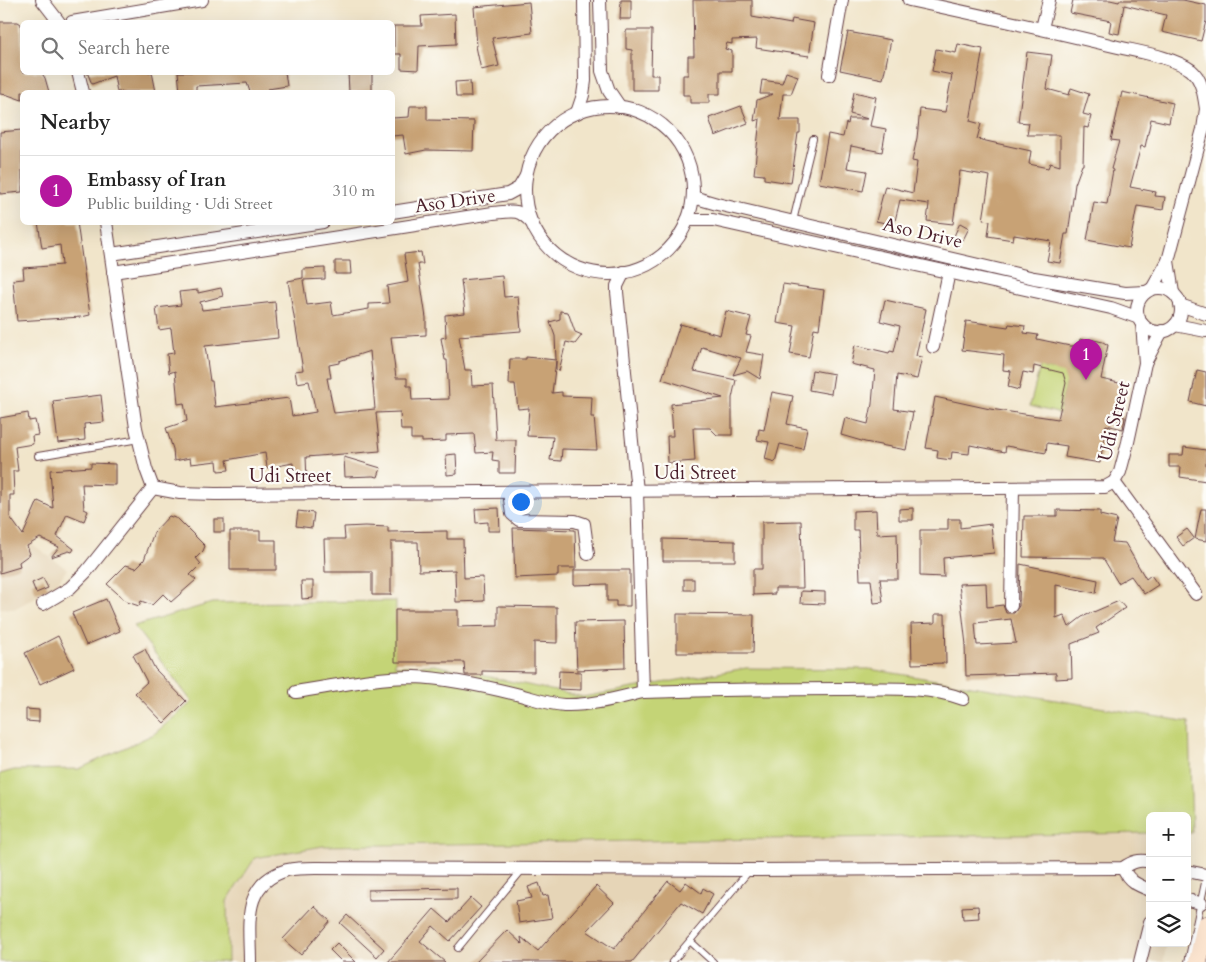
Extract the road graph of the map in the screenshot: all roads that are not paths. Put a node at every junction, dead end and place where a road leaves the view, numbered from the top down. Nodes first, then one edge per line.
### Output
1 (42, 0) edge
2 (195, 0) edge
3 (584, 0) edge
4 (600, 0) edge
5 (842, 0) edge
6 (909, 0) edge
7 (1049, 0) edge
8 (57, 20) edge
9 (83, 20) edge
10 (1042, 28) junction
11 (79, 75) edge
12 (829, 75) dead end
13 (1203, 80) edge
14 (82, 90) edge
15 (620, 107) junction
16 (1206, 109) edge
17 (577, 112) junction
18 (813, 139) dead end
19 (526, 176) junction
20 (693, 197) junction
21 (395, 212) edge
22 (687, 220) junction
23 (793, 221) junction
24 (532, 224) junction
25 (106, 225) edge
26 (303, 225) edge
27 (111, 254) junction
28 (1168, 261) junction
29 (114, 272) junction
30 (624, 272) junction
31 (949, 272) junction
32 (1149, 291) junction
33 (1173, 293) junction
34 (1180, 305) junction
35 (1206, 314) edge
36 (1141, 321) junction
37 (1175, 325) junction
38 (1162, 331) junction
39 (1206, 331) edge
40 (933, 347) dead end
41 (1145, 363) junction
42 (138, 439) junction
43 (38, 456) dead end
44 (1114, 482) junction
45 (153, 488) junction
46 (1013, 488) junction
47 (636, 491) junction
48 (509, 492) junction
49 (588, 554) dead end
50 (1196, 594) dead end
51 (44, 604) dead end
52 (1011, 606) dead end
53 (296, 692) dead end
54 (644, 692) junction
55 (963, 699) dead end
56 (1146, 861) edge
57 (522, 868) junction
58 (1123, 868) junction
59 (750, 870) junction
60 (1191, 872) edge
61 (1206, 877) edge
62 (1146, 889) edge
63 (1191, 901) edge
64 (1201, 903) junction
65 (1206, 925) edge
66 (1146, 938) edge
67 (690, 941) junction
68 (458, 948) dead end
69 (250, 962) edge
70 (672, 962) edge
71 (713, 962) edge
72 (1140, 962) edge
73 (1188, 962) edge
74 (1198, 962) edge

1 - 8 street
2 - 9 street
3 - 17 street
4 - 15 street
5 - 12 street
6 - 10 street
7 - 10 street
10 - 13 street
11 - 14 street
13 - 16 street
15 - 17 street
15 - 20 street
16 - 28 street
17 - 19 street
18 - 23 lane
19 - 21 street, Aso Drive
19 - 24 street
20 - 22 street
20 - 23 street, Aso Drive
22 - 30 street
22 - 31 street, Aso Drive
23 - 32 street, Aso Drive
24 - 29 street, Aso Drive
24 - 30 street
25 - 27 street
26 - 27 street
27 - 29 street
28 - 32 street
28 - 33 street
29 - 42 street
30 - 47 street
31 - 36 street, Aso Drive
31 - 40 street
32 - 33 street
32 - 36 street
33 - 34 street
34 - 35 street
34 - 37 street
36 - 38 street
36 - 41 street
37 - 38 street
37 - 39 street
38 - 41 street
41 - 44 street, Udi Street
42 - 43 lane
42 - 45 street
44 - 46 street, Udi Street
44 - 50 street
45 - 48 street, Udi Street
45 - 51 street
46 - 47 street, Udi Street
46 - 52 street
47 - 48 street, Udi Street
47 - 54 street
48 - 49 street
53 - 54 street
54 - 55 street
56 - 58 street
57 - 59 street
57 - 68 lane
57 - 69 street
58 - 59 street
58 - 62 street
59 - 67 lane
60 - 61 street
61 - 64 lane
63 - 64 street
64 - 73 lane
65 - 74 main road
66 - 72 street
67 - 70 lane
67 - 71 lane

